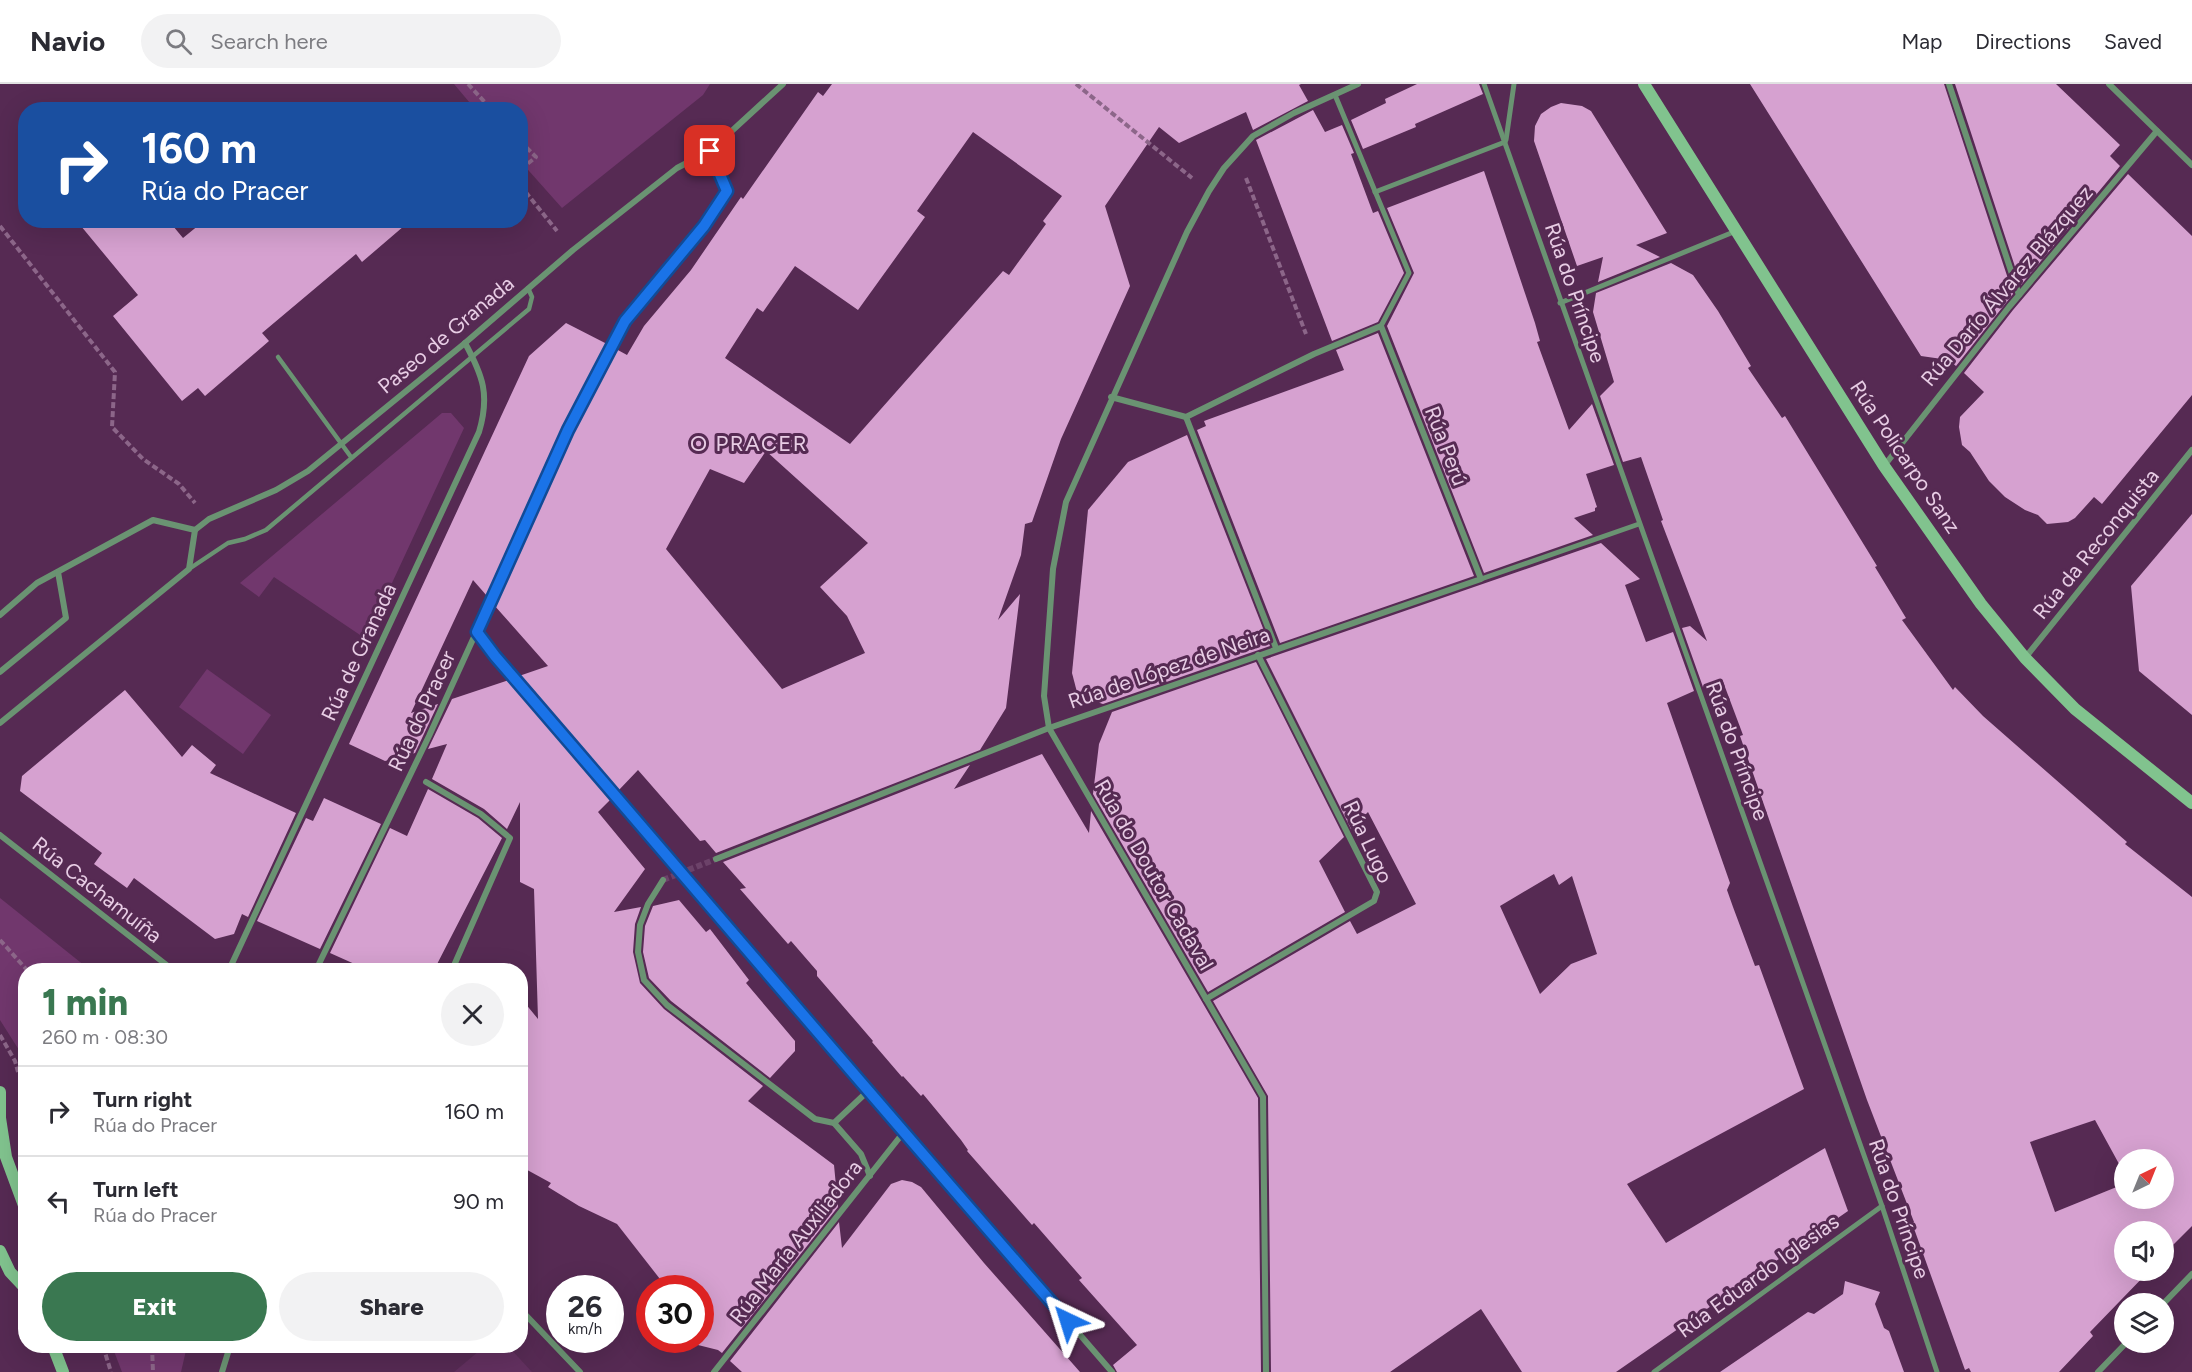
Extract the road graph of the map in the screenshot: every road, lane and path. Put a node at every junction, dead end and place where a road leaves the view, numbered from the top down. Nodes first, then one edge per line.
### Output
1 (468, 84) edge
2 (783, 84) edge
3 (1076, 84) edge
4 (1358, 84) edge
5 (1484, 84) edge
6 (1514, 84) edge
7 (1644, 84) edge
8 (1949, 84) edge
9 (2109, 84) edge
10 (1335, 94) junction
11 (485, 102) edge
12 (2157, 131) junction
13 (1505, 142) junction
14 (528, 149) edge
15 (710, 151) junction
16 (1236, 152) junction
17 (528, 164) edge
18 (2192, 165) edge
19 (1209, 191) junction
20 (1376, 192) junction
21 (528, 195) edge
22 (0, 226) edge
23 (557, 231) dead end
24 (1736, 231) junction
25 (528, 288) junction
26 (2019, 295) junction
27 (1560, 303) junction
28 (1381, 326) junction
29 (465, 343) junction
30 (1314, 354) junction
31 (472, 356) junction
32 (278, 357) dead end
33 (1111, 397) junction
34 (1186, 417) junction
35 (342, 443) junction
36 (2192, 450) edge
37 (351, 457) junction
38 (1884, 466) junction
39 (179, 484) dead end
40 (1639, 524) junction
41 (195, 530) junction
42 (189, 569) junction
43 (58, 572) junction
44 (1481, 579) junction
45 (0, 615) edge
46 (477, 632) junction
47 (1276, 648) junction
48 (1258, 654) junction
49 (2025, 658) junction
50 (0, 672) edge
51 (0, 723) edge
52 (1049, 728) junction
53 (426, 782) dead end
54 (2192, 803) edge
55 (0, 835) edge
56 (716, 859) tunnel mouth
57 (663, 880) tunnel mouth
58 (0, 940) edge
59 (21, 963) edge
60 (164, 963) edge
61 (232, 963) edge
62 (319, 963) edge
63 (455, 963) edge
64 (1206, 999) junction
65 (0, 1035) edge
66 (18, 1072) edge
67 (868, 1091) junction
68 (0, 1092) edge
69 (0, 1119) edge
70 (834, 1123) junction
71 (903, 1134) junction
72 (870, 1176) junction
73 (18, 1189) edge
74 (1882, 1206) junction
75 (0, 1251) edge
76 (2192, 1274) edge
77 (18, 1280) edge
78 (2174, 1293) edge
79 (528, 1317) edge
80 (56, 1353) edge
81 (105, 1353) edge
82 (152, 1353) edge
83 (228, 1353) edge
84 (2116, 1353) edge
85 (63, 1372) edge
86 (111, 1372) edge
87 (153, 1372) edge
88 (222, 1372) edge
89 (580, 1372) edge
90 (714, 1372) edge
91 (1113, 1372) edge
92 (1266, 1372) edge
93 (1654, 1372) edge
94 (1937, 1372) edge
95 (2098, 1372) edge

1 - 11 path
2 - 15 street
3 - 19 path
4 - 10 street, Rúa do Doutor Cadaval
5 - 13 street, Rúa do Príncipe
6 - 13 street
7 - 24 main road, Rúa Policarpo Sanz
8 - 26 street
9 - 12 street
10 - 16 street, Rúa do Doutor Cadaval
10 - 20 street
12 - 18 street
12 - 26 street, Rúa Darío Álvarez Blázquez
13 - 20 street
13 - 27 street, Rúa do Príncipe
14 - 17 path
15 - 25 street, Paseo de Granada
15 - 46 street, Rúa do Pracer
16 - 19 street, Rúa do Doutor Cadaval
16 - 30 path
19 - 33 street, Rúa do Doutor Cadaval
20 - 28 street
21 - 23 path
22 - 39 path
24 - 27 street
24 - 38 main road, Rúa Policarpo Sanz
25 - 29 street, Paseo de Granada
25 - 31 lane
26 - 38 street, Rúa Darío Álvarez Blázquez
27 - 40 street, Rúa do Príncipe
28 - 30 street
28 - 44 street, Rúa Perú
29 - 31 street, Rúa de Granada
29 - 35 street, Paseo de Granada
30 - 34 street
31 - 37 lane
31 - 61 street, Rúa de Granada
32 - 35 lane
33 - 34 street
33 - 52 street, Rúa do Doutor Cadaval
34 - 47 street
35 - 37 lane
35 - 41 street, Paseo de Granada
36 - 49 street, Rúa da Reconquista
37 - 42 lane
38 - 49 main road, Rúa Policarpo Sanz
40 - 44 street, Rúa de López de Neira
40 - 74 street, Rúa do Príncipe
41 - 42 street
41 - 43 street
42 - 51 street
43 - 45 street
43 - 50 street
44 - 47 street, Rúa de López de Neira
46 - 62 street, Rúa do Pracer
46 - 67 street
47 - 48 street, Rúa de López de Neira
48 - 52 street, Rúa de López de Neira
48 - 64 street, Rúa Lugo
49 - 54 main road, Rúa Policarpo Sanz
52 - 56 street, Rúa de López de Neira
52 - 64 street, Rúa do Doutor Cadaval
53 - 63 street
55 - 60 street, Rúa Cachamuíña
57 - 70 street
58 - 59 path
64 - 92 street, Rúa do Doutor Cadaval
65 - 66 path
67 - 70 street
67 - 71 street
68 - 69 main road
69 - 73 main road
70 - 72 street
71 - 72 street, Rúa María Auxiliadora
71 - 91 street
72 - 90 street, Rúa María Auxiliadora
74 - 93 street, Rúa Eduardo Iglesias
74 - 94 street, Rúa do Príncipe
75 - 77 main road
76 - 78 street
79 - 89 street
80 - 85 main road
81 - 86 path
82 - 87 path
83 - 88 street
84 - 95 street

